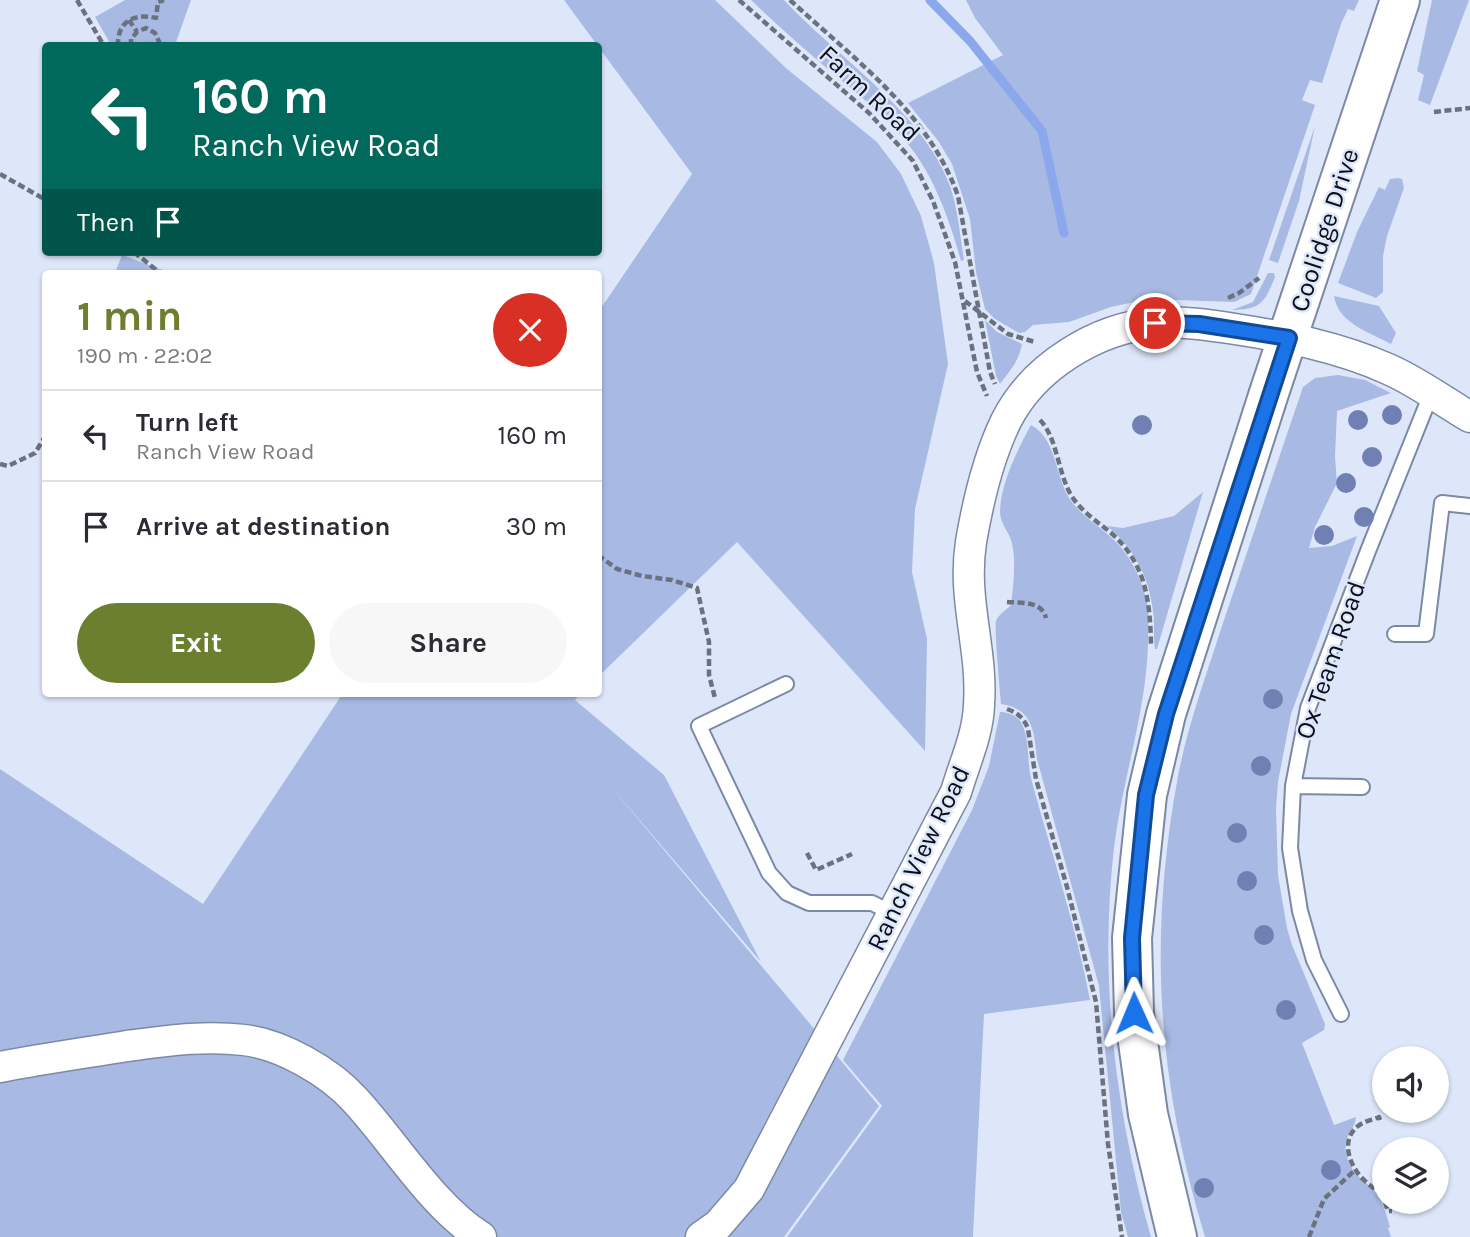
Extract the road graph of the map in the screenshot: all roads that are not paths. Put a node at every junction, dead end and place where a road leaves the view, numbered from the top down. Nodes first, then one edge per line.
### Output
1 (1400, 0) edge
2 (1289, 338) junction
3 (1431, 394) junction
4 (1470, 417) edge
5 (1470, 506) edge
6 (1395, 634) dead end
7 (786, 684) dead end
8 (1293, 786) junction
9 (1362, 787) dead end
10 (894, 914) junction
11 (1341, 1014) dead end
12 (0, 1067) edge
13 (481, 1237) edge
14 (701, 1237) edge
15 (1177, 1237) edge

1 - 2 main road, Coolidge Drive
2 - 3 street, Ranch View Road
2 - 10 street, Ranch View Road
2 - 15 main road, Coolidge Drive
3 - 4 street, Ranch View Road
3 - 8 lane, Ox Team Road
5 - 6 lane
7 - 10 lane
8 - 9 lane
8 - 11 lane, Ox Team Road
10 - 14 street, Ranch View Road
12 - 13 street

